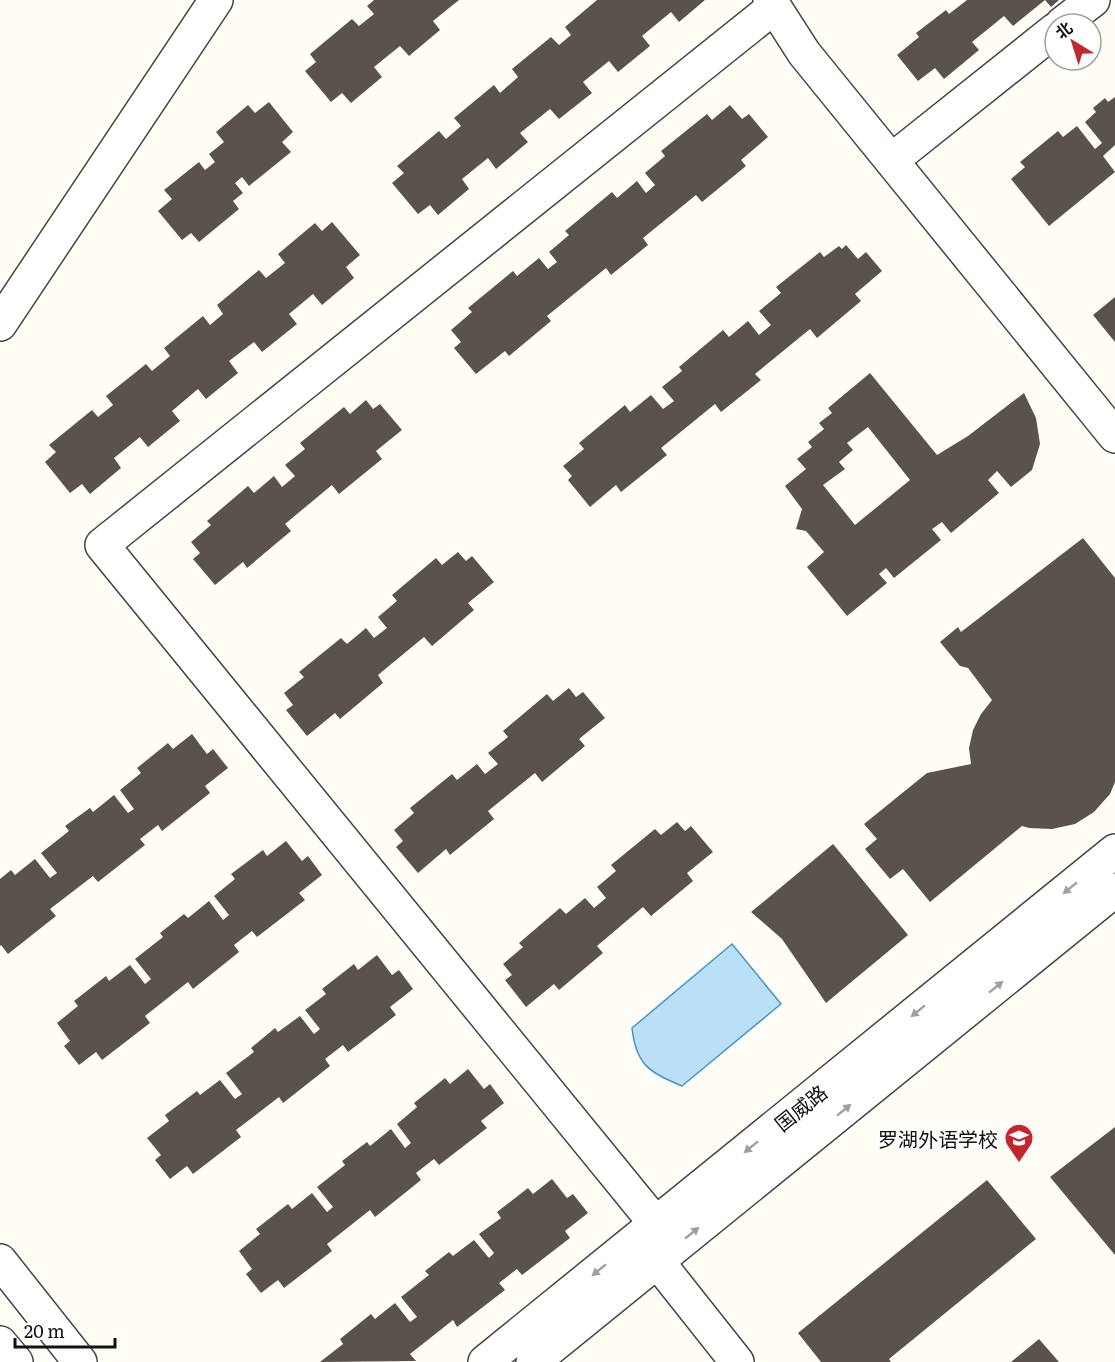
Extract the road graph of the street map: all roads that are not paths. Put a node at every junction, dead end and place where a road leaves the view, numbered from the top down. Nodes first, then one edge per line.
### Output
1 (216, 0) edge
2 (1093, 0) edge
3 (772, 4) edge
4 (1078, 12) edge
5 (1043, 40) edge
6 (892, 160) junction
7 (0, 324) edge
8 (1115, 436) edge
9 (1115, 851) edge
10 (1115, 891) edge
11 (656, 1224) junction
12 (0, 1261) edge
13 (657, 1262) junction
14 (0, 1343) edge
15 (16, 1362) edge
16 (80, 1362) edge
17 (485, 1362) edge
18 (533, 1362) edge
19 (737, 1362) edge

1 - 7 street
2 - 4 street
3 - 6 street
3 - 11 street
5 - 6 street
6 - 8 street
9 -> 11 street, 国威路
13 -> 10 street, 国威路
11 -> 17 street, 国威路
12 - 16 street
13 - 18 street, 国威路
13 - 19 street
14 - 15 street

